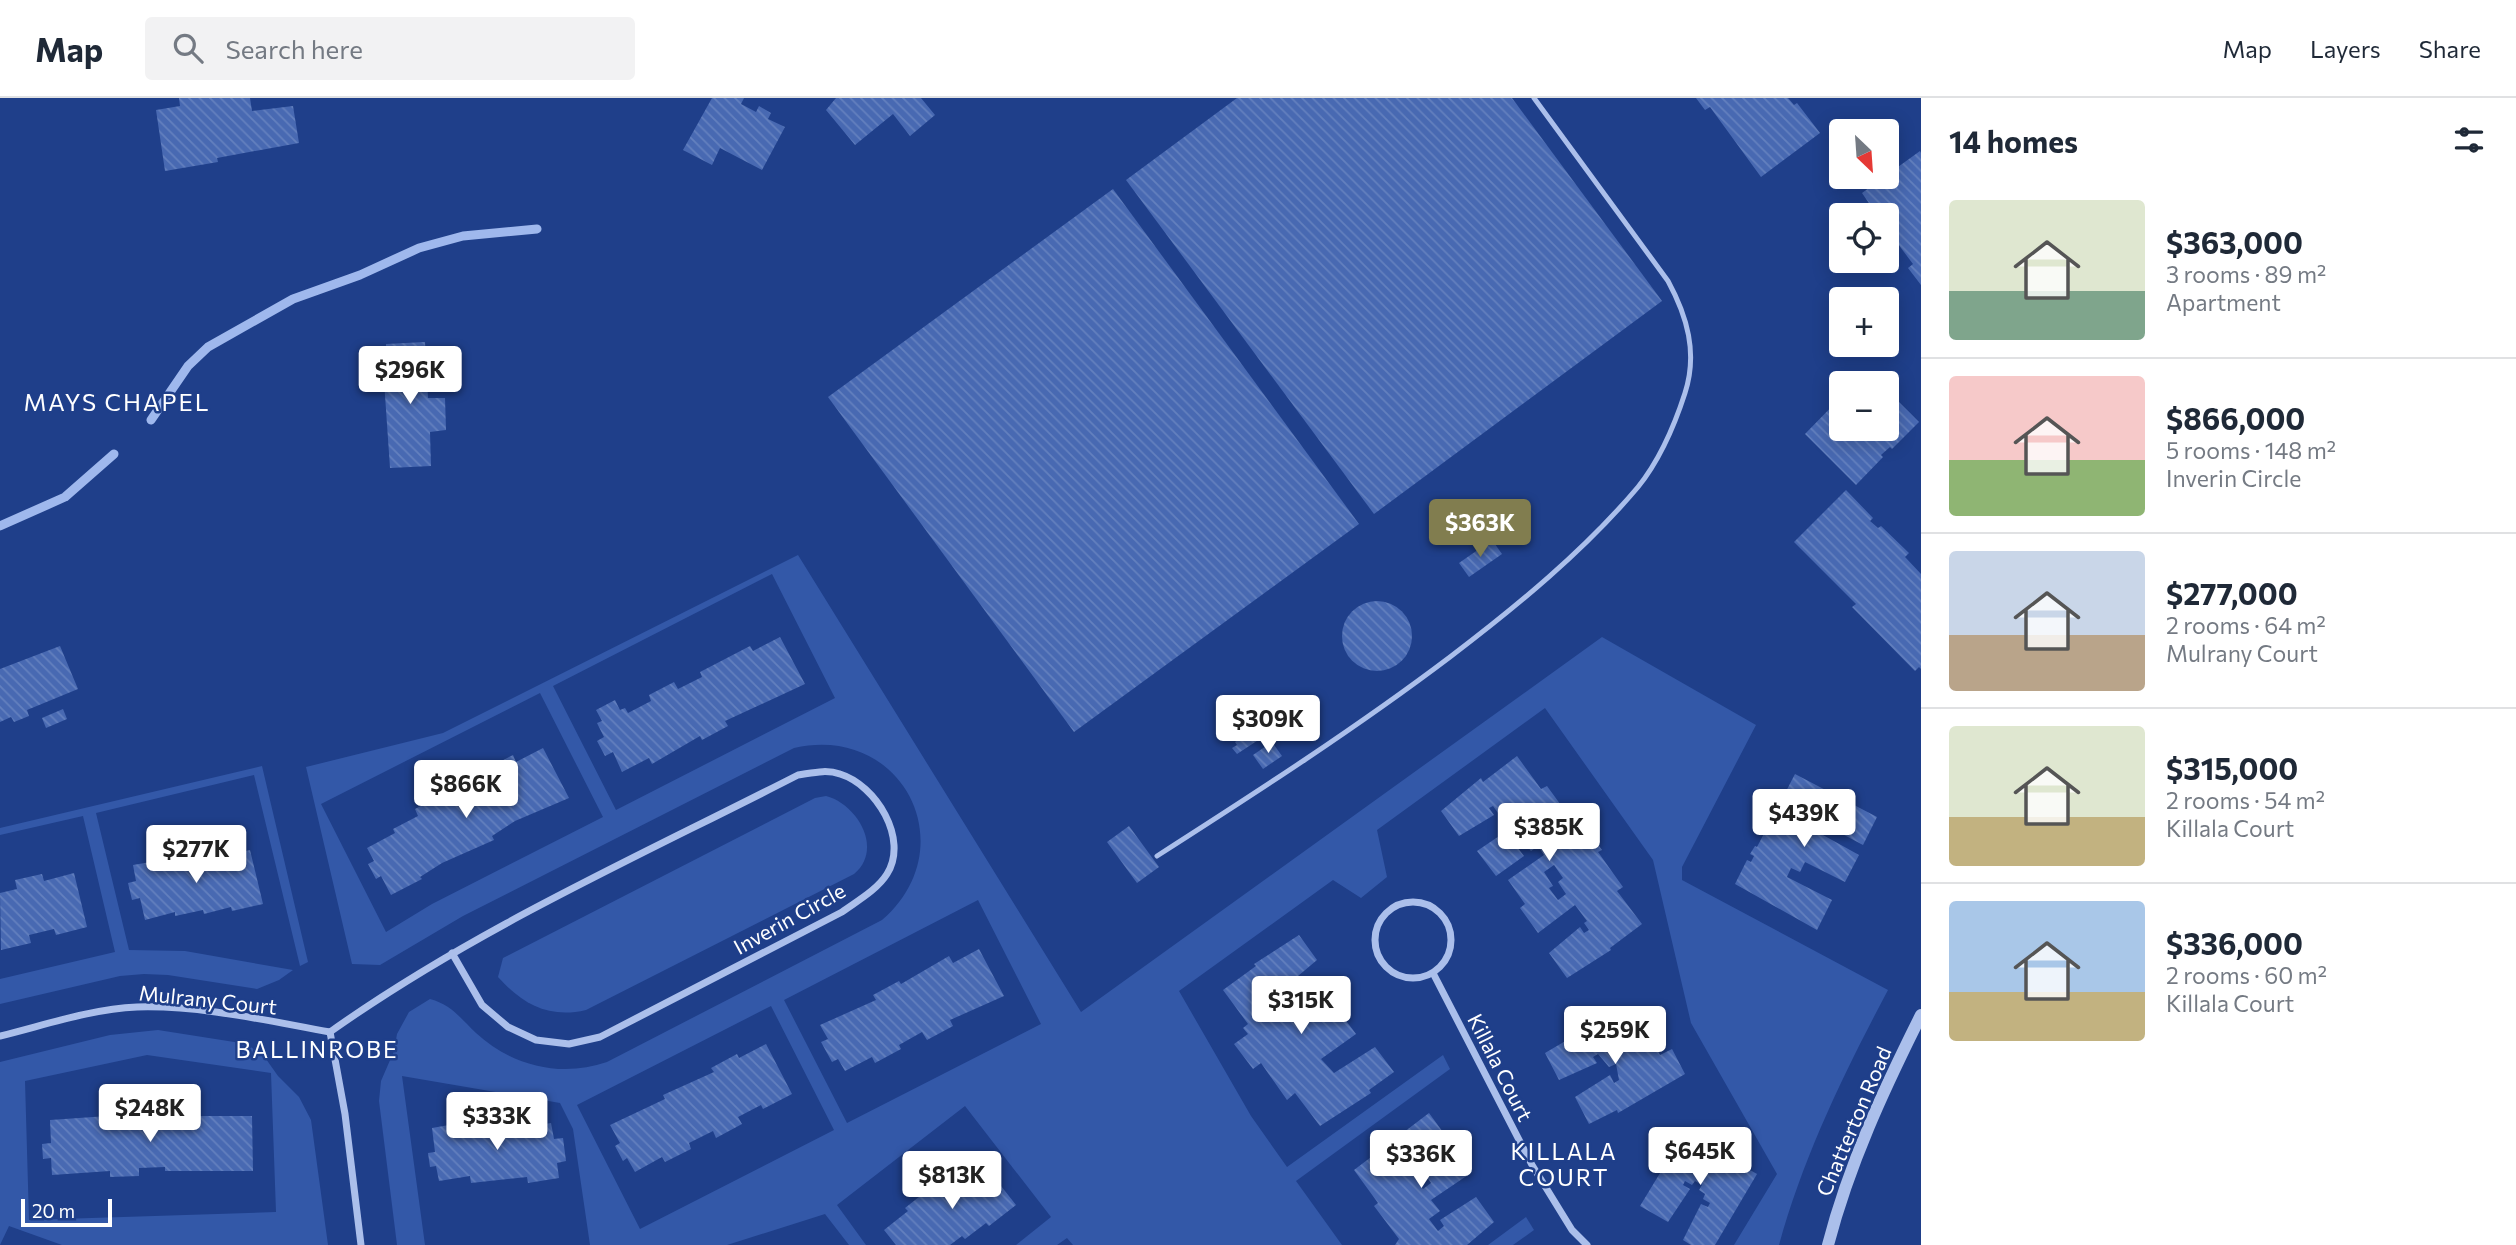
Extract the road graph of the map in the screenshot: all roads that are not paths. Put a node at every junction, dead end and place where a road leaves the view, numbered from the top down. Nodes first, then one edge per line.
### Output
1 (1534, 98) edge
2 (1157, 856) dead end
3 (452, 953) junction
4 (1433, 973) junction
5 (1921, 1015) edge
6 (330, 1032) junction
7 (0, 1036) edge
8 (361, 1245) edge
9 (1587, 1245) edge
10 (1828, 1245) edge

1 - 2 lane
3 - 3 street, Inverin Circle
3 - 6 street, Inverin Circle
4 - 4 street
4 - 9 street, Killala Court
5 - 10 street, Chatterton Road
6 - 7 street, Mulrany Court
6 - 8 street

